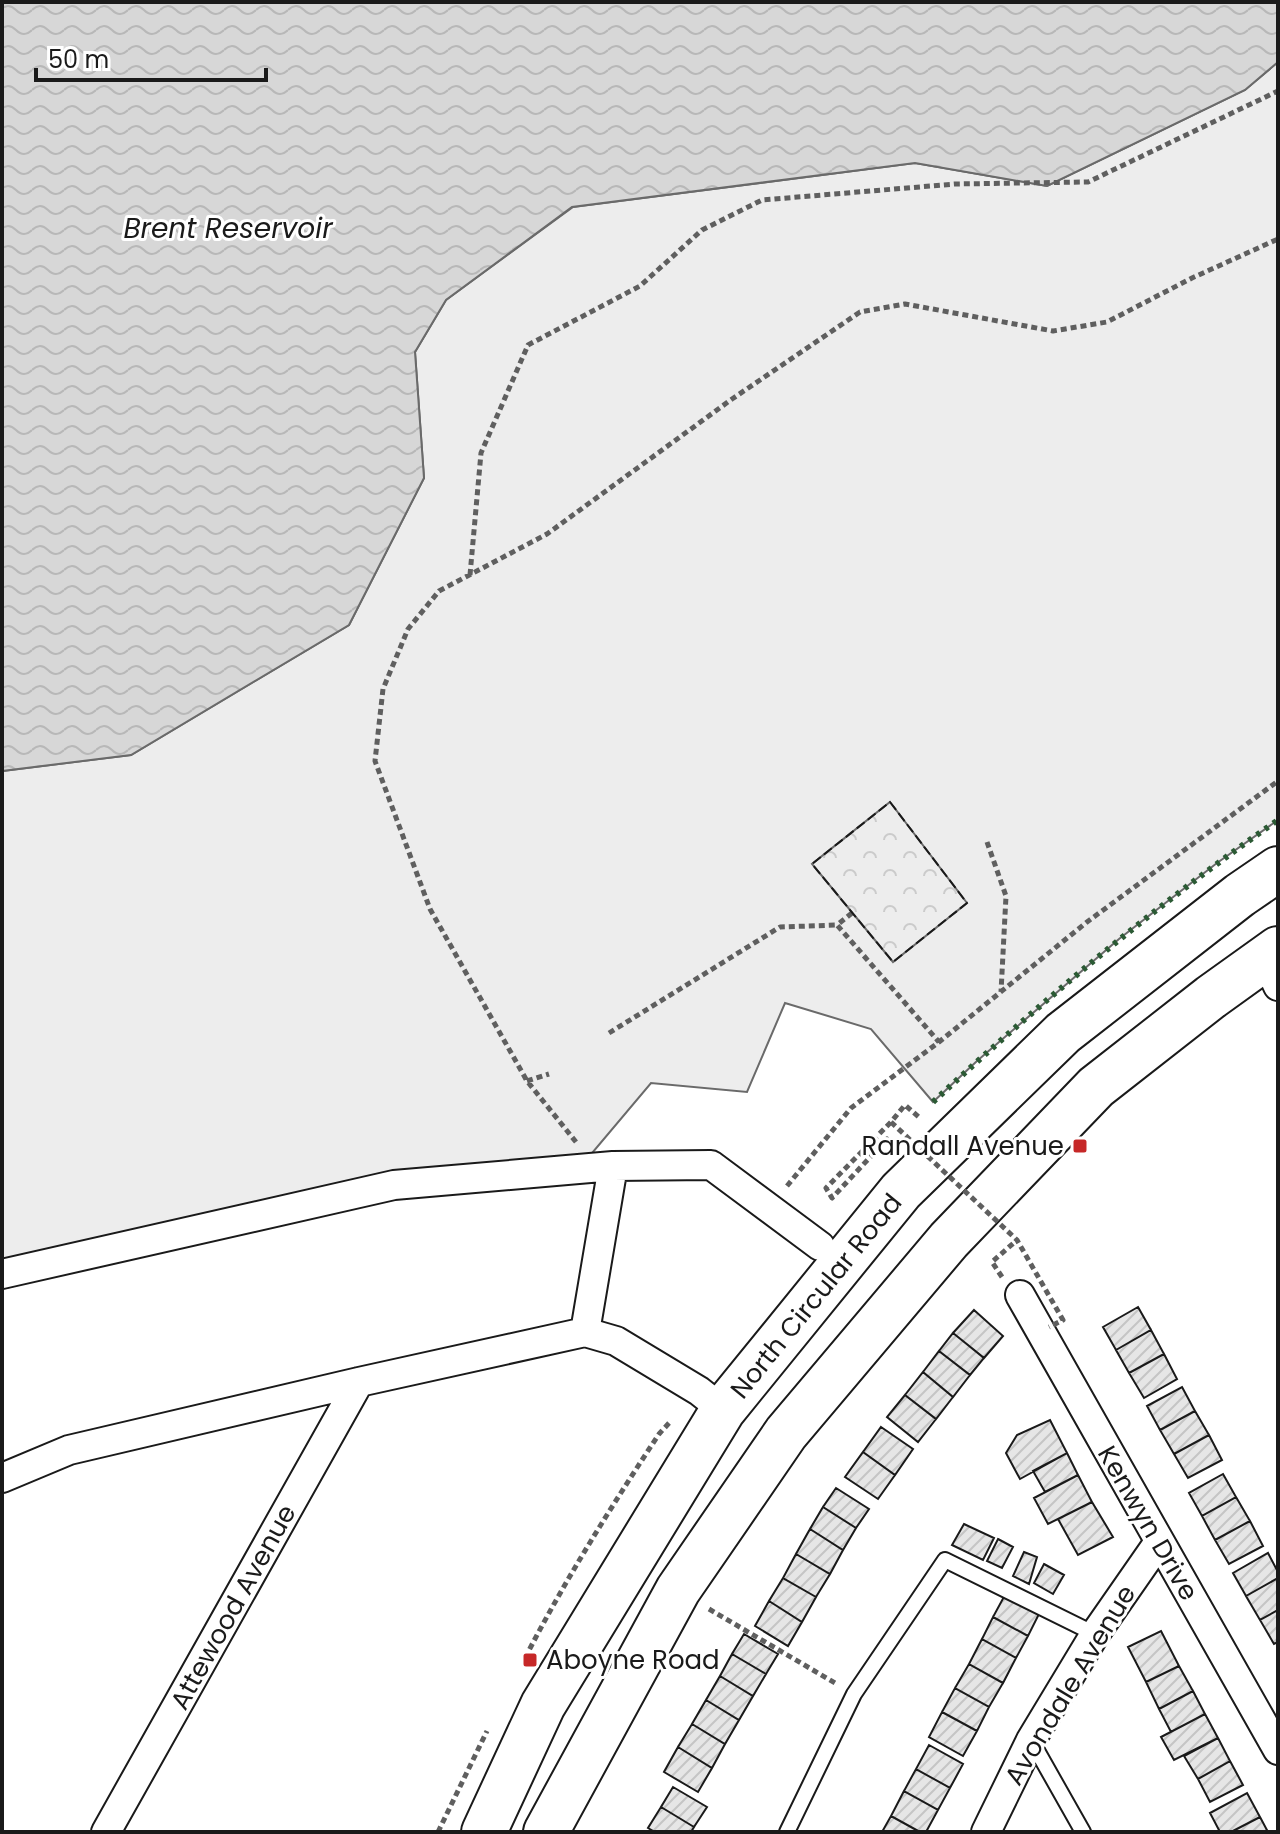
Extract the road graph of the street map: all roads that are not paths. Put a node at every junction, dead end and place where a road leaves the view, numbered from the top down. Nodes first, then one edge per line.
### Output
1 (1278, 869) edge
2 (1274, 964) edge
3 (613, 1166) junction
4 (820, 1246) dead end
5 (2, 1274) edge
6 (1012, 1287) road end
7 (585, 1332) junction
8 (359, 1382) junction
9 (723, 1410) junction
10 (2, 1478) edge
11 (1159, 1542) junction
12 (1095, 1634) junction
13 (1031, 1740) junction
14 (1278, 1750) edge
15 (106, 1832) edge
16 (484, 1832) edge
17 (546, 1832) edge
18 (787, 1832) edge
19 (986, 1832) edge
20 (1083, 1832) edge

1 - 9 highway, North Circular Road
2 - 17 highway
3 - 4 street
3 - 5 street
3 - 7 street
6 - 11 street, Kenwyn Drive
7 - 8 street
7 - 9 street
8 - 10 street
8 - 15 street, Attewood Avenue
9 - 16 highway, North Circular Road
11 - 12 street, Avondale Avenue
11 - 14 street, Kenwyn Drive
12 - 13 street, Avondale Avenue
12 - 18 lane
13 - 19 street, Avondale Avenue
13 - 20 lane

